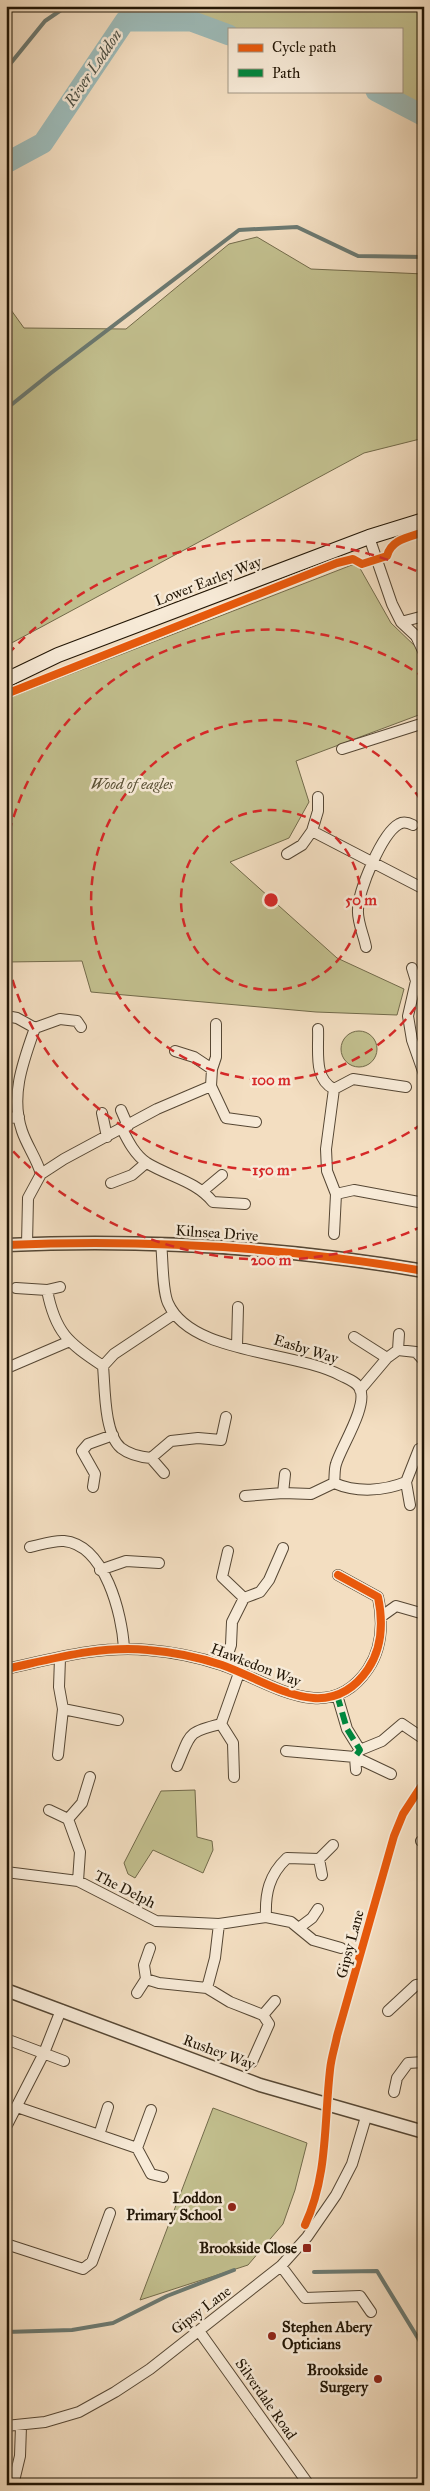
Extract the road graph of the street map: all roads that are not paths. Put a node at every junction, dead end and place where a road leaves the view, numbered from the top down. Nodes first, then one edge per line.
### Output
1 (424, 520) edge
2 (369, 537) junction
3 (424, 616) edge
4 (401, 622) junction
5 (424, 653) edge
6 (6, 680) edge
7 (424, 723) edge
8 (342, 749) dead end
9 (318, 797) dead end
10 (413, 825) dead end
11 (312, 831) junction
12 (287, 854) dead end
13 (373, 862) junction
14 (424, 889) edge
15 (366, 947) dead end
16 (412, 968) dead end
17 (420, 980) edge
18 (6, 1016) edge
19 (216, 1024) dead end
20 (81, 1026) dead end
21 (35, 1028) junction
22 (318, 1030) dead end
23 (175, 1051) dead end
24 (212, 1068) junction
25 (424, 1074) edge
26 (211, 1086) junction
27 (406, 1087) dead end
28 (334, 1089) junction
29 (121, 1110) dead end
30 (102, 1112) dead end
31 (19, 1117) junction
32 (6, 1118) edge
33 (256, 1122) dead end
34 (125, 1127) junction
35 (107, 1137) junction
36 (146, 1162) junction
37 (41, 1174) junction
38 (222, 1175) dead end
39 (111, 1183) dead end
40 (204, 1190) junction
41 (336, 1194) junction
42 (424, 1203) edge
43 (245, 1204) dead end
44 (334, 1234) dead end
45 (161, 1243) junction
46 (27, 1244) junction
47 (6, 1245) edge
48 (424, 1271) edge
49 (60, 1287) dead end
50 (16, 1288) dead end
51 (47, 1290) junction
52 (238, 1307) dead end
53 (174, 1314) junction
54 (399, 1334) dead end
55 (354, 1337) dead end
56 (70, 1340) junction
57 (237, 1346) junction
58 (398, 1350) junction
59 (387, 1358) junction
60 (424, 1361) edge
61 (103, 1366) junction
62 (7, 1368) edge
63 (360, 1390) junction
64 (226, 1417) dead end
65 (113, 1435) junction
66 (424, 1447) edge
67 (150, 1458) junction
68 (164, 1473) dead end
69 (285, 1474) dead end
70 (406, 1482) junction
71 (334, 1483) junction
72 (93, 1486) dead end
73 (283, 1493) junction
74 (245, 1496) dead end
75 (410, 1505) dead end
76 (30, 1547) dead end
77 (283, 1548) dead end
78 (228, 1550) dead end
79 (159, 1563) dead end
80 (100, 1570) junction
81 (338, 1575) dead end
82 (244, 1598) junction
83 (424, 1614) edge
84 (382, 1616) junction
85 (124, 1648) junction
86 (60, 1658) junction
87 (224, 1666) junction
88 (6, 1669) edge
89 (239, 1673) junction
90 (338, 1695) junction
91 (63, 1709) junction
92 (118, 1720) dead end
93 (222, 1724) junction
94 (424, 1740) edge
95 (286, 1751) dead end
96 (357, 1753) junction
97 (58, 1755) dead end
98 (177, 1766) dead end
99 (356, 1770) dead end
100 (390, 1774) dead end
101 (234, 1777) dead end
102 (90, 1778) dead end
103 (49, 1810) dead end
104 (68, 1819) junction
105 (334, 1845) dead end
106 (319, 1859) junction
107 (6, 1872) edge
108 (322, 1875) dead end
109 (78, 1881) junction
110 (318, 1909) dead end
111 (266, 1917) junction
112 (219, 1924) junction
113 (300, 1928) junction
114 (6, 1933) edge
115 (150, 1948) dead end
116 (342, 1948) dead end
117 (6, 1950) edge
118 (146, 1979) junction
119 (424, 1984) edge
120 (207, 1988) junction
121 (6, 1990) edge
122 (137, 1993) dead end
123 (275, 2001) dead end
124 (61, 2010) junction
125 (388, 2011) dead end
126 (263, 2015) junction
127 (6, 2039) edge
128 (44, 2054) junction
129 (64, 2061) dead end
130 (252, 2062) dead end
131 (424, 2062) edge
132 (394, 2092) dead end
133 (17, 2107) junction
134 (108, 2107) dead end
135 (151, 2110) dead end
136 (366, 2117) junction
137 (6, 2127) edge
138 (424, 2132) edge
139 (99, 2135) junction
140 (137, 2148) junction
141 (163, 2177) dead end
142 (110, 2212) dead end
143 (6, 2244) edge
144 (281, 2266) junction
145 (371, 2312) dead end
146 (200, 2330) junction
147 (6, 2426) edge
148 (21, 2426) junction
149 (12, 2485) edge
150 (309, 2485) edge

1 - 2 main road, Lower Earley Way
2 - 4 street
2 - 6 main road, Lower Earley Way
3 - 4 street
4 - 5 street
7 - 8 street
9 - 11 street
10 - 13 street
11 - 12 street
11 - 13 street
13 - 14 street
13 - 15 street
16 - 17 street
17 - 25 street
18 - 21 street
19 - 24 street
20 - 21 street
21 - 31 street
22 - 28 street
23 - 24 street
24 - 26 street
26 - 33 street
26 - 34 street
27 - 28 street
28 - 41 street
29 - 34 street
30 - 35 street
31 - 32 street
31 - 37 street
34 - 35 street
34 - 36 street
35 - 37 street
36 - 39 street
36 - 40 street
37 - 46 street
38 - 40 street
40 - 43 street
41 - 42 street
41 - 44 street
45 - 46 street, Kilnsea Drive
45 - 48 street, Kilnsea Drive
45 - 53 street
46 - 47 street, Kilnsea Drive
49 - 51 street
50 - 51 street
51 - 56 street
52 - 57 street
53 - 57 street, Easby Way
53 - 61 street
54 - 58 street
55 - 59 street
56 - 61 street
56 - 62 street
57 - 63 street, Easby Way
58 - 59 street
58 - 60 street
59 - 63 street
61 - 65 street
63 - 71 street
64 - 67 street
65 - 67 street
65 - 72 street
66 - 70 street
67 - 68 street
69 - 73 street
70 - 71 street
70 - 75 street
71 - 73 street
73 - 74 street
76 - 80 street
77 - 82 street
78 - 82 street
79 - 80 street
80 - 85 street
81 - 84 street
82 - 87 street
83 - 84 street
84 - 90 street
85 - 86 street, Hawkedon Way
85 - 87 street, Hawkedon Way
86 - 88 street, Hawkedon Way
86 - 91 street
87 - 89 street, Hawkedon Way
89 - 90 street, Hawkedon Way
89 - 93 street
90 - 96 street
91 - 92 street
91 - 97 street
93 - 98 street
93 - 101 street
94 - 96 street
95 - 96 street
96 - 99 street
96 - 100 street
102 - 104 street
103 - 104 street
104 - 109 street, The Delph
105 - 106 street
106 - 108 street
106 - 111 street
107 - 109 street, The Delph
109 - 112 street, The Delph
110 - 113 street
111 - 112 street, The Delph
111 - 113 street, The Delph
112 - 120 street
113 - 116 street, The Delph
114 - 117 street
115 - 118 street
118 - 120 street
118 - 122 street
119 - 125 street
120 - 126 street
121 - 124 street, Rushey Way
123 - 126 street
124 - 128 street
124 - 136 street, Rushey Way
126 - 130 street
127 - 128 street
128 - 129 street
128 - 133 street
131 - 132 street
133 - 137 street
133 - 139 street
134 - 139 street
135 - 140 street
136 - 138 street, Rushey Way
136 - 144 street, Gipsy Lane
139 - 140 street
140 - 141 street
142 - 143 street
144 - 145 street
144 - 146 street, Gipsy Lane
146 - 148 street, Gipsy Lane
146 - 150 street, Silverdale Road
147 - 148 street, Gipsy Lane
148 - 149 street

